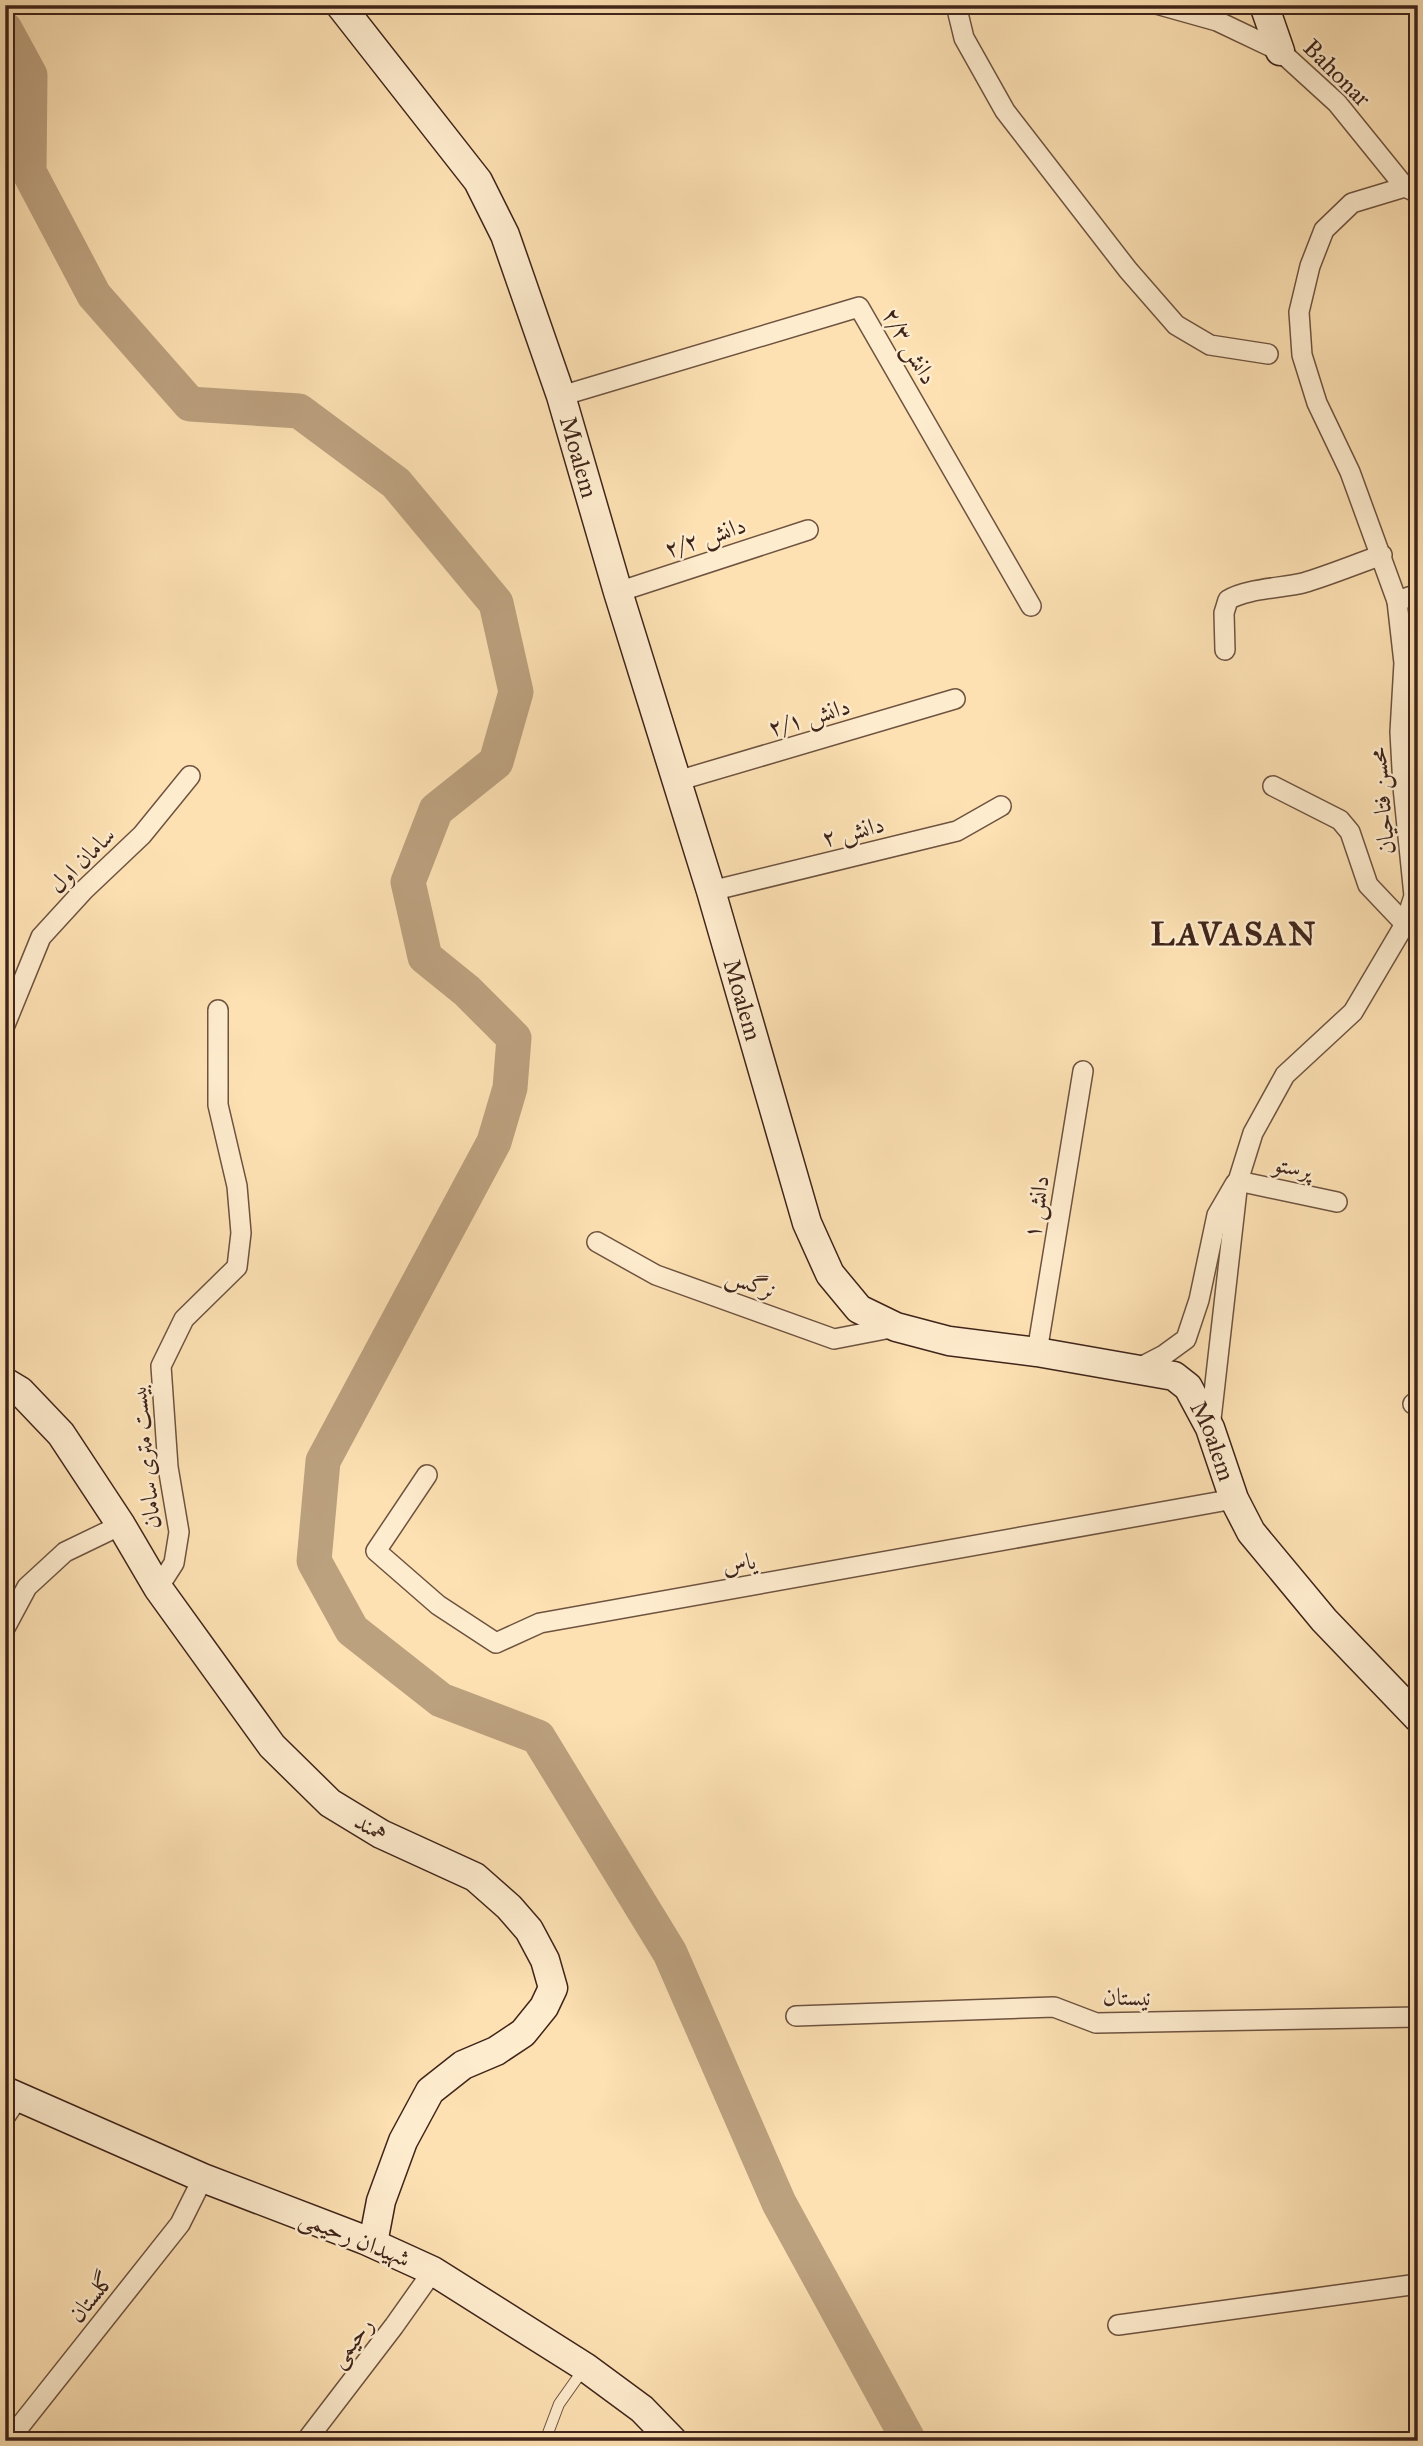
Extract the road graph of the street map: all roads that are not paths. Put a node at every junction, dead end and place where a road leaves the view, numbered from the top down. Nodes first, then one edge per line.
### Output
1 (340, 5) edge
2 (956, 5) edge
3 (1160, 5) edge
4 (1265, 5) edge
5 (1280, 51) junction
6 (1412, 190) edge
7 (1268, 354) dead end
8 (561, 396) junction
9 (808, 530) dead end
10 (1382, 555) junction
11 (618, 592) junction
12 (1418, 594) edge
13 (1397, 601) junction
14 (1031, 606) dead end
15 (1225, 650) dead end
16 (1410, 697) edge
17 (955, 699) dead end
18 (190, 776) dead end
19 (677, 781) junction
20 (1273, 786) dead end
21 (1001, 806) dead end
22 (711, 891) junction
23 (1405, 924) junction
24 (218, 1010) dead end
25 (5, 1025) edge
26 (1083, 1071) dead end
27 (1238, 1181) junction
28 (1337, 1202) dead end
29 (597, 1242) dead end
30 (896, 1327) junction
31 (1037, 1352) junction
32 (1135, 1370) junction
33 (5, 1382) edge
34 (1210, 1428) junction
35 (427, 1475) dead end
36 (1234, 1499) junction
37 (121, 1525) junction
38 (158, 1588) junction
39 (5, 1628) edge
40 (1412, 1703) edge
41 (796, 2016) dead end
42 (1418, 2017) edge
43 (10, 2101) edge
44 (203, 2178) junction
45 (373, 2243) junction
46 (433, 2271) junction
47 (1418, 2284) edge
48 (1118, 2325) dead end
49 (585, 2367) junction
50 (8, 2441) edge
51 (306, 2441) edge
52 (545, 2441) edge
53 (673, 2441) edge

1 - 8 main road, Moalem
2 - 7 street
3 - 5 street, Bahonar
4 - 5 main road
5 - 6 street, Bahonar
6 - 10 street, محسن فتاحیان
8 - 11 main road, Moalem
8 - 14 street, دانش ۲/۳
9 - 11 street, دانش ۲/۲
10 - 13 street, محسن فتاحیان
10 - 15 street
11 - 19 main road, Moalem
12 - 13 street
13 - 16 street, محسن فتاحیان
16 - 23 street, محسن فتاحیان
17 - 19 street, دانش ۲/۱
18 - 25 street, سامان اول
19 - 22 main road, Moalem
20 - 23 street
21 - 22 street, دانش ۲
22 - 30 main road, Moalem
23 - 27 street, محسن فتاحیان
24 - 38 street, بیست متری سامان
26 - 31 street, دانش ۱
27 - 28 street, پرستو
27 - 32 street
27 - 34 street, محسن فتاحیان
29 - 30 street, نرگس
30 - 31 main road, Moalem
31 - 32 main road, Moalem
32 - 34 main road, Moalem
33 - 37 main road, همند
34 - 36 main road, Moalem
35 - 36 street, یاس
36 - 40 main road, Moalem
37 - 38 main road, همند
37 - 39 street
38 - 45 main road, همند
41 - 42 street, نیستان
43 - 44 main road, شهیدان رحیمی
44 - 45 main road, شهیدان رحیمی
44 - 50 street, گلستان
45 - 46 main road, شهیدان رحیمی
46 - 49 main road, شهیدان رحیمی
46 - 51 street, رحیمی
47 - 48 street
49 - 52 lane
49 - 53 main road, شهیدان رحیمی

